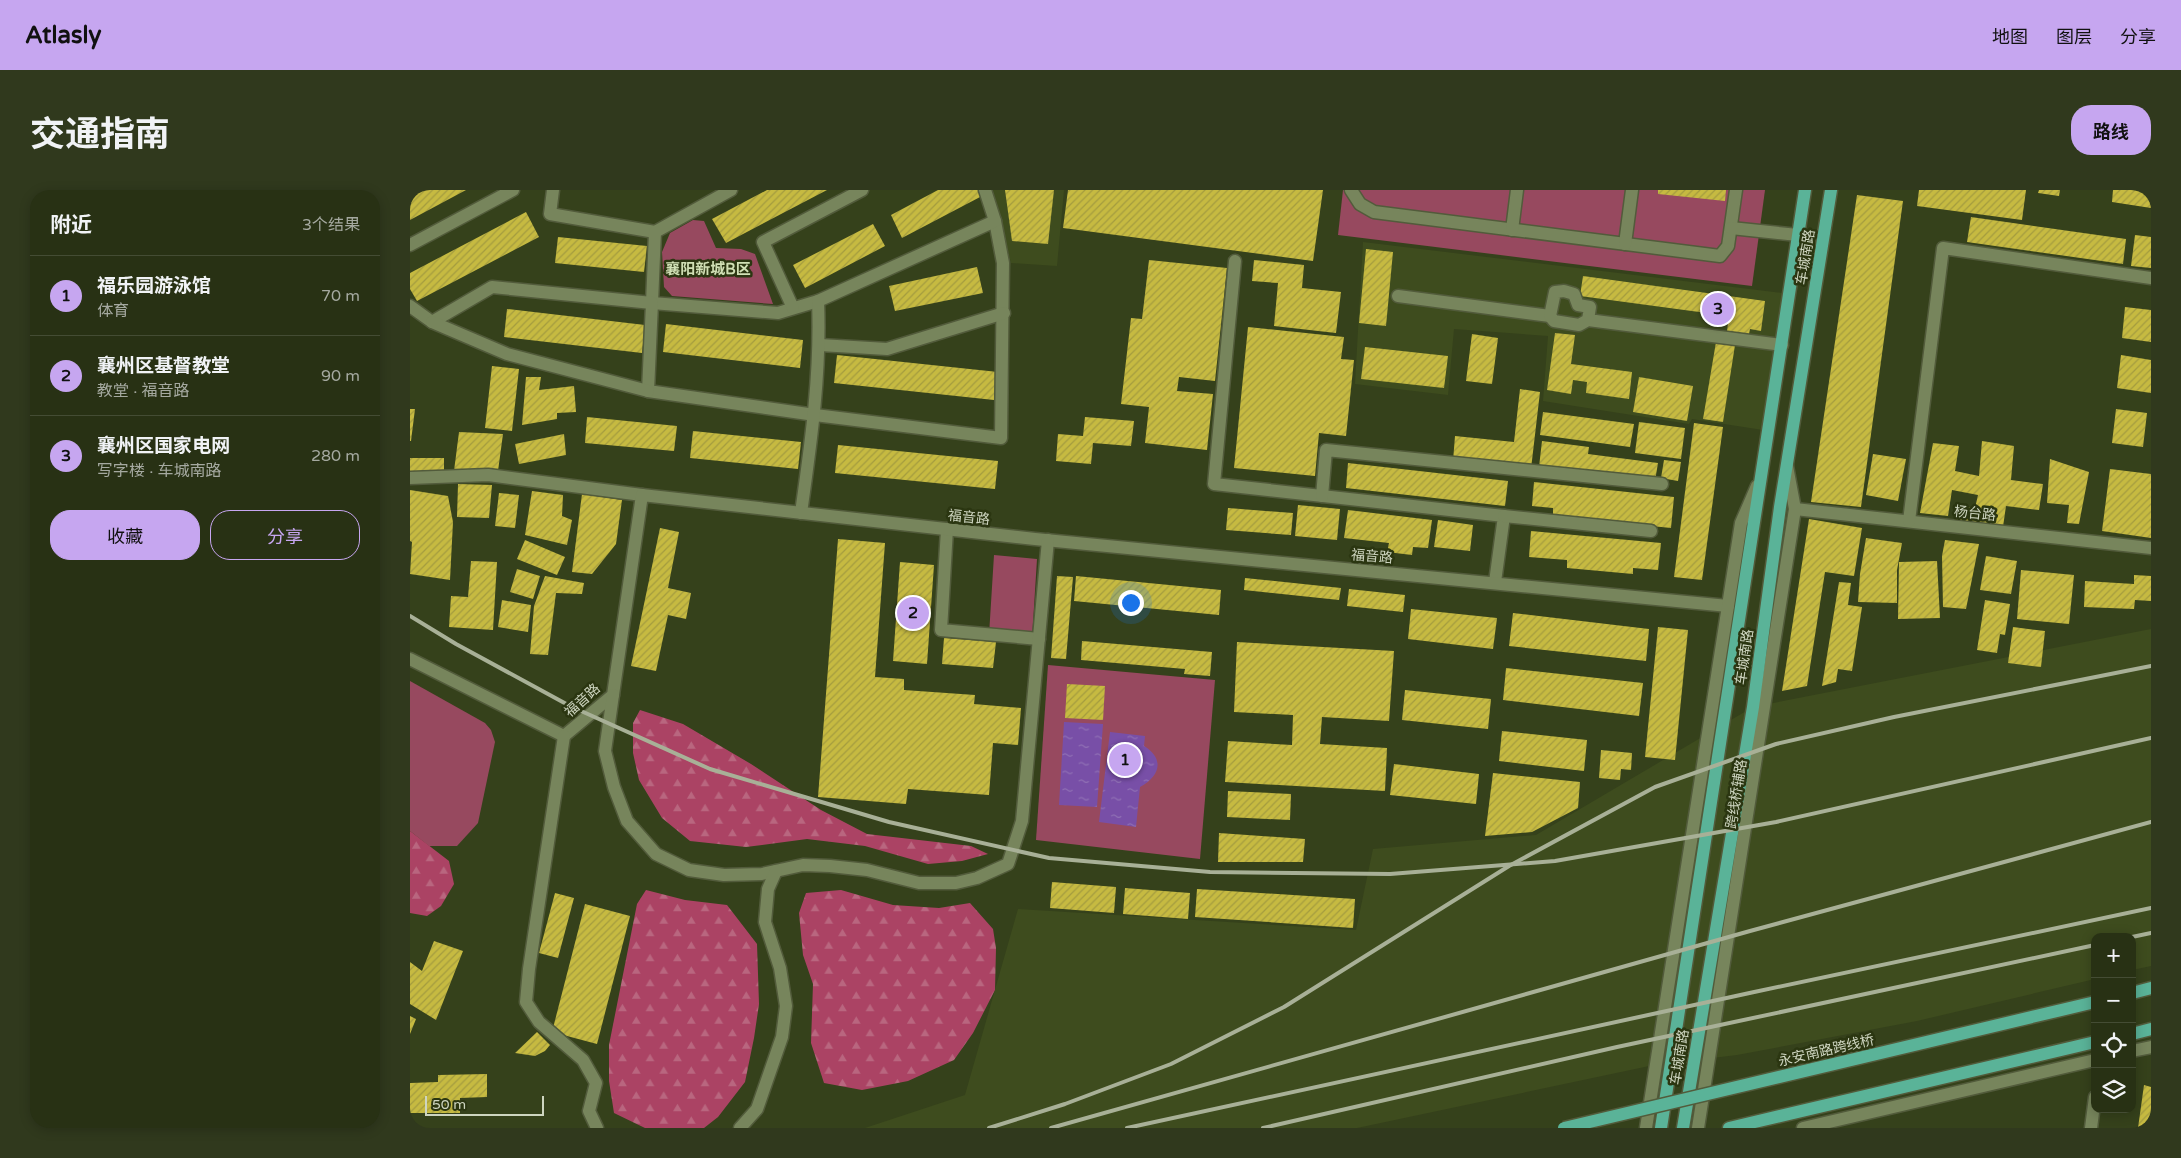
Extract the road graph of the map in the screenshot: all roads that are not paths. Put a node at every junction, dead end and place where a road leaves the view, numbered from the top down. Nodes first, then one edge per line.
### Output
1 (513, 190) edge
2 (553, 190) edge
3 (731, 190) edge
4 (862, 190) edge
5 (985, 190) edge
6 (1351, 190) edge
7 (1517, 190) edge
8 (1632, 190) edge
9 (1736, 190) edge
10 (1805, 190) edge
11 (1831, 190) edge
12 (995, 221) junction
13 (1731, 228) junction
14 (1512, 230) junction
15 (655, 232) junction
16 (1798, 235) junction
17 (1625, 244) junction
18 (410, 245) edge
19 (1235, 261) dead end
20 (2151, 278) edge
21 (1398, 296) dead end
22 (818, 301) junction
23 (652, 303) junction
24 (410, 306) edge
25 (793, 308) junction
26 (1004, 312) junction
27 (1550, 316) junction
28 (1588, 320) junction
29 (432, 322) junction
30 (1782, 345) junction
31 (820, 346) junction
32 (648, 391) junction
33 (815, 415) junction
34 (1787, 465) junction
35 (1762, 477) junction
36 (410, 478) edge
37 (1662, 484) dead end
38 (642, 495) junction
39 (1322, 496) junction
40 (1795, 509) junction
41 (801, 513) junction
42 (1504, 516) junction
43 (1909, 521) junction
44 (947, 529) junction
45 (1651, 531) dead end
46 (1048, 540) junction
47 (2151, 548) edge
48 (1495, 582) junction
49 (1728, 606) junction
50 (1039, 639) junction
51 (410, 659) edge
52 (613, 695) junction
53 (564, 736) junction
54 (776, 871) junction
55 (2151, 988) edge
56 (2136, 992) edge
57 (2091, 1003) edge
58 (2151, 1029) edge
59 (2136, 1033) edge
60 (2091, 1043) edge
61 (2151, 1047) edge
62 (2136, 1050) edge
63 (2091, 1061) edge
64 (2093, 1113) edge
65 (597, 1128) edge
66 (740, 1128) edge
67 (1564, 1128) edge
68 (1646, 1128) edge
69 (1662, 1128) edge
70 (1683, 1128) edge
71 (1698, 1128) edge
72 (1729, 1128) edge
73 (1803, 1128) edge
74 (2091, 1128) edge

1 - 18 street
2 - 15 street
3 - 15 street
4 - 25 street
5 - 12 street
6 - 14 street
7 - 14 street
8 - 17 street
9 - 13 street
10 - 16 main road, 车城南路
11 - 34 main road, 车城南路
12 - 22 street
12 - 26 street
13 - 16 street
13 - 17 street
14 - 17 street
15 - 23 street
16 - 30 main road, 车城南路
19 - 39 street
20 - 43 street
21 - 27 street
22 - 25 street
22 - 31 street
23 - 25 street
23 - 29 street
23 - 32 street
24 - 29 street
26 - 31 street
26 - 33 street
27 - 28 street
27 - 28 street
28 - 30 street
29 - 32 street
30 - 35 main road, 车城南路
31 - 33 street
32 - 33 street
33 - 41 street
34 - 40 street, 跨线桥辅路
34 - 70 main road, 车城南路
35 - 49 street
35 - 69 main road, 车城南路
36 - 38 street
37 - 39 street
38 - 41 street, 福音路
38 - 52 street, 福音路
39 - 42 street
40 - 43 street, 杨台路
40 - 71 street, 跨线桥辅路
41 - 44 street, 福音路
42 - 45 street
42 - 48 street
43 - 47 street, 杨台路
44 - 46 street, 福音路
44 - 50 street
46 - 48 street, 福音路
46 - 50 street
48 - 49 street, 福音路
49 - 68 street
50 - 54 street
51 - 53 street, 福音路
52 - 53 street, 福音路
52 - 54 street
53 - 65 street
54 - 66 street
55 - 56 main road
57 - 67 main road, 永安南路跨线桥, bridge
58 - 59 main road
60 - 72 main road
61 - 62 street
63 - 73 street
64 - 74 street

